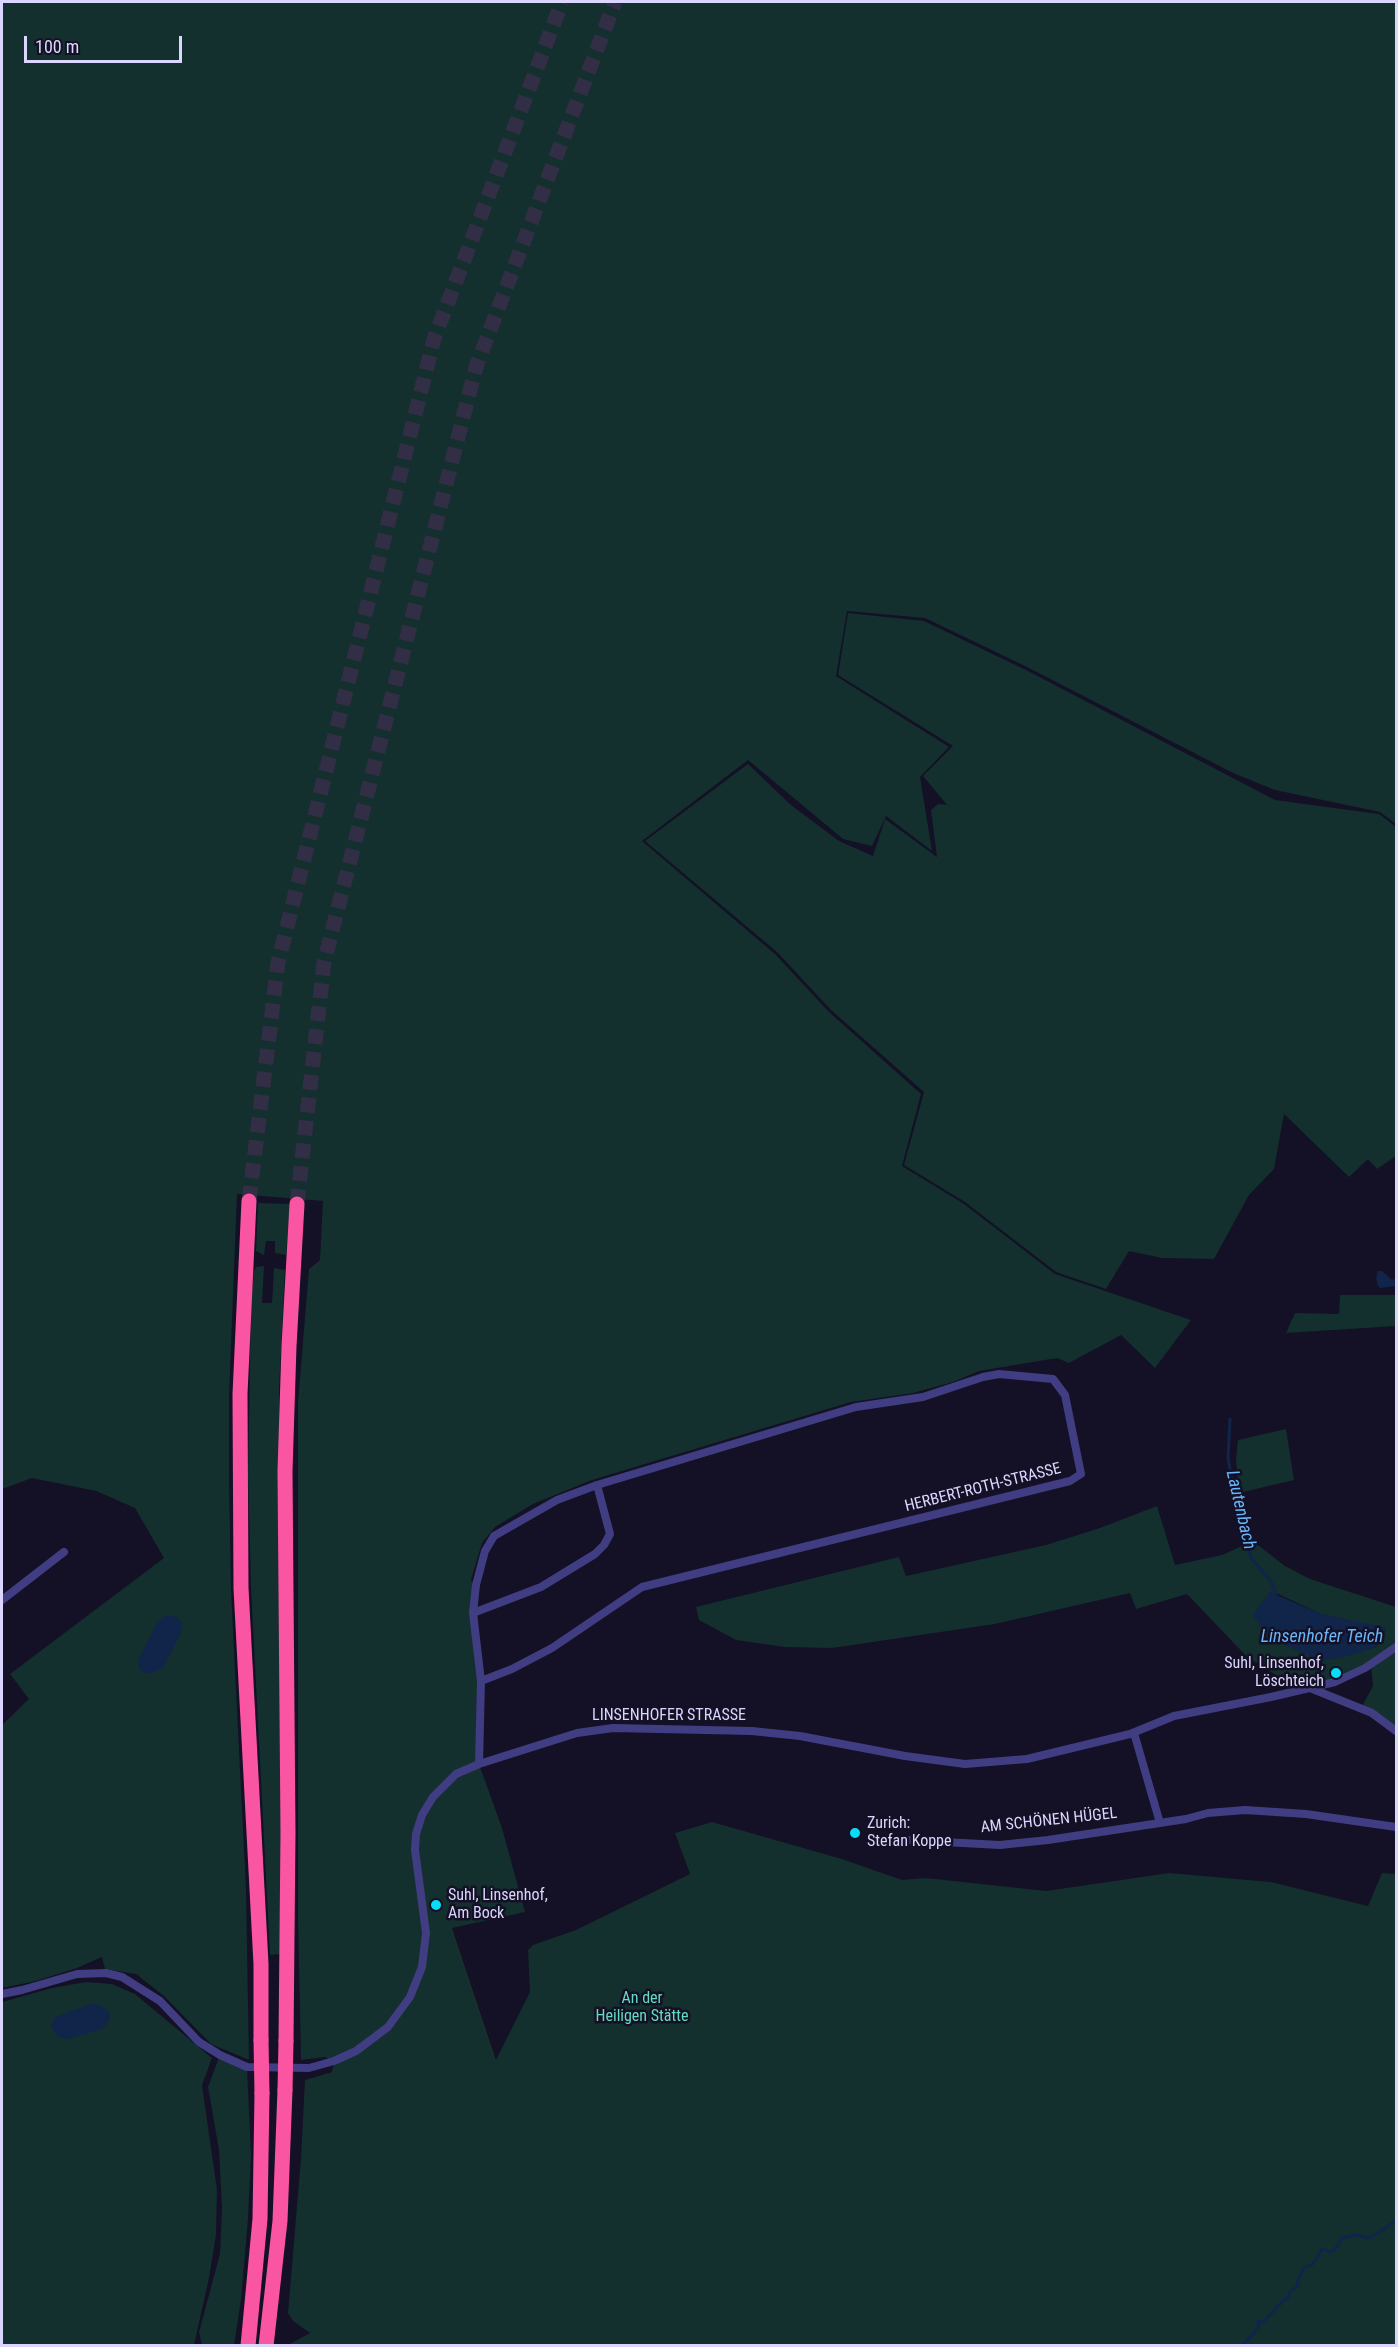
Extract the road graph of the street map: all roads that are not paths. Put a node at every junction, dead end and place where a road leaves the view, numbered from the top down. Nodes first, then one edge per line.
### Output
1 (249, 1201) tunnel mouth
2 (297, 1204) tunnel mouth
3 (597, 1485) junction
4 (64, 1552) dead end
5 (2, 1600) edge
6 (473, 1613) junction
7 (1396, 1647) edge
8 (481, 1681) junction
9 (1310, 1688) junction
10 (1396, 1731) edge
11 (1134, 1732) junction
12 (479, 1764) junction
13 (1160, 1823) junction
14 (1396, 1827) edge
15 (906, 1840) dead end
16 (2, 1994) edge
17 (248, 2346) edge
18 (266, 2346) edge

1 - 17 highway, bridge
2 - 18 highway, bridge
3 - 6 street, HERBERT-ROTH-STRASSE
3 - 6 street
3 - 8 street, HERBERT-ROTH-STRASSE
4 - 5 street
6 - 8 street, HERBERT-ROTH-STRASSE
7 - 9 street, LINSENHOFER STRASSE
8 - 12 street, HERBERT-ROTH-STRASSE
9 - 10 street
9 - 11 street, LINSENHOFER STRASSE
11 - 12 street, LINSENHOFER STRASSE
11 - 13 street
12 - 16 street, LINSENHOFER STRASSE
13 - 14 street, AM SCHÖNEN HÜGEL
13 - 15 street, AM SCHÖNEN HÜGEL

